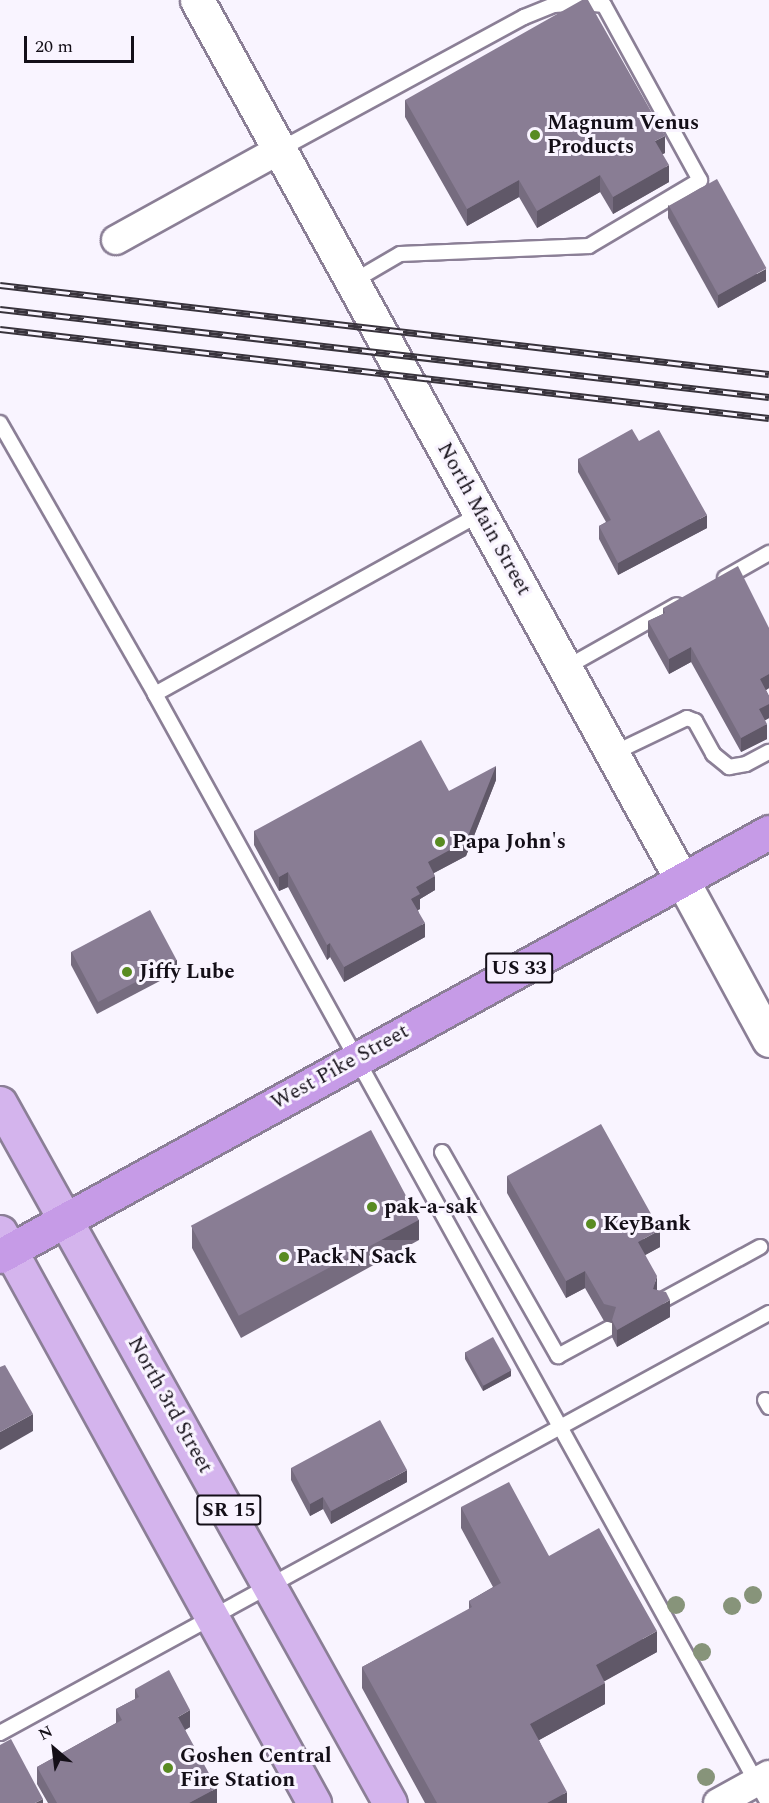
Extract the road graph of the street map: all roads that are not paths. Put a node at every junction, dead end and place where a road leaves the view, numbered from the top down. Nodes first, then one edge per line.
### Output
1 (196, 0) edge
2 (279, 150) junction
3 (116, 240) dead end
4 (352, 282) junction
5 (0, 423) edge
6 (481, 512) junction
7 (769, 554) edge
8 (709, 587) edge
9 (689, 598) edge
10 (567, 667) junction
11 (155, 694) junction
12 (769, 752) edge
13 (614, 753) junction
14 (769, 832) edge
15 (682, 880) junction
16 (760, 1003) edge
17 (769, 1040) edge
18 (356, 1058) junction
19 (0, 1103) edge
20 (442, 1152) dead end
21 (65, 1219) junction
22 (3, 1246) edge
23 (759, 1247) dead end
24 (661, 1301) edge
25 (769, 1313) edge
26 (608, 1329) edge
27 (561, 1427) junction
28 (270, 1584) junction
29 (212, 1616) junction
30 (0, 1733) edge
31 (765, 1786) edge
32 (314, 1803) edge
33 (390, 1803) edge
34 (718, 1803) edge

1 - 2 main road, North Main Street
2 - 3 street
2 - 4 main road, North Main Street
2 - 4 lane
4 - 6 main road, North Main Street
5 - 11 lane
6 - 10 main road, North Main Street
6 - 11 lane
7 - 8 lane
9 - 10 lane
10 - 13 main road, North Main Street
11 - 18 lane
12 - 13 lane
13 - 15 main road, North Main Street
14 - 15 highway, US 33
15 - 16 main road, North Main Street
15 - 18 highway, West Pike Street / US 33
16 - 17 main road, North Main Street
18 - 21 highway, West Pike Street / US 33
18 - 27 lane
19 - 21 main road, North 3rd Street / SR 15
20 - 26 lane
21 - 22 highway, West Pike Street / US 33
21 - 28 main road, North 3rd Street / SR 15
22 - 29 main road, SR 15
23 - 24 lane
25 - 27 lane
27 - 28 lane
27 - 31 lane
28 - 29 lane
28 - 33 main road, North 3rd Street / SR 15
29 - 30 lane
29 - 32 main road, SR 15
31 - 34 street

